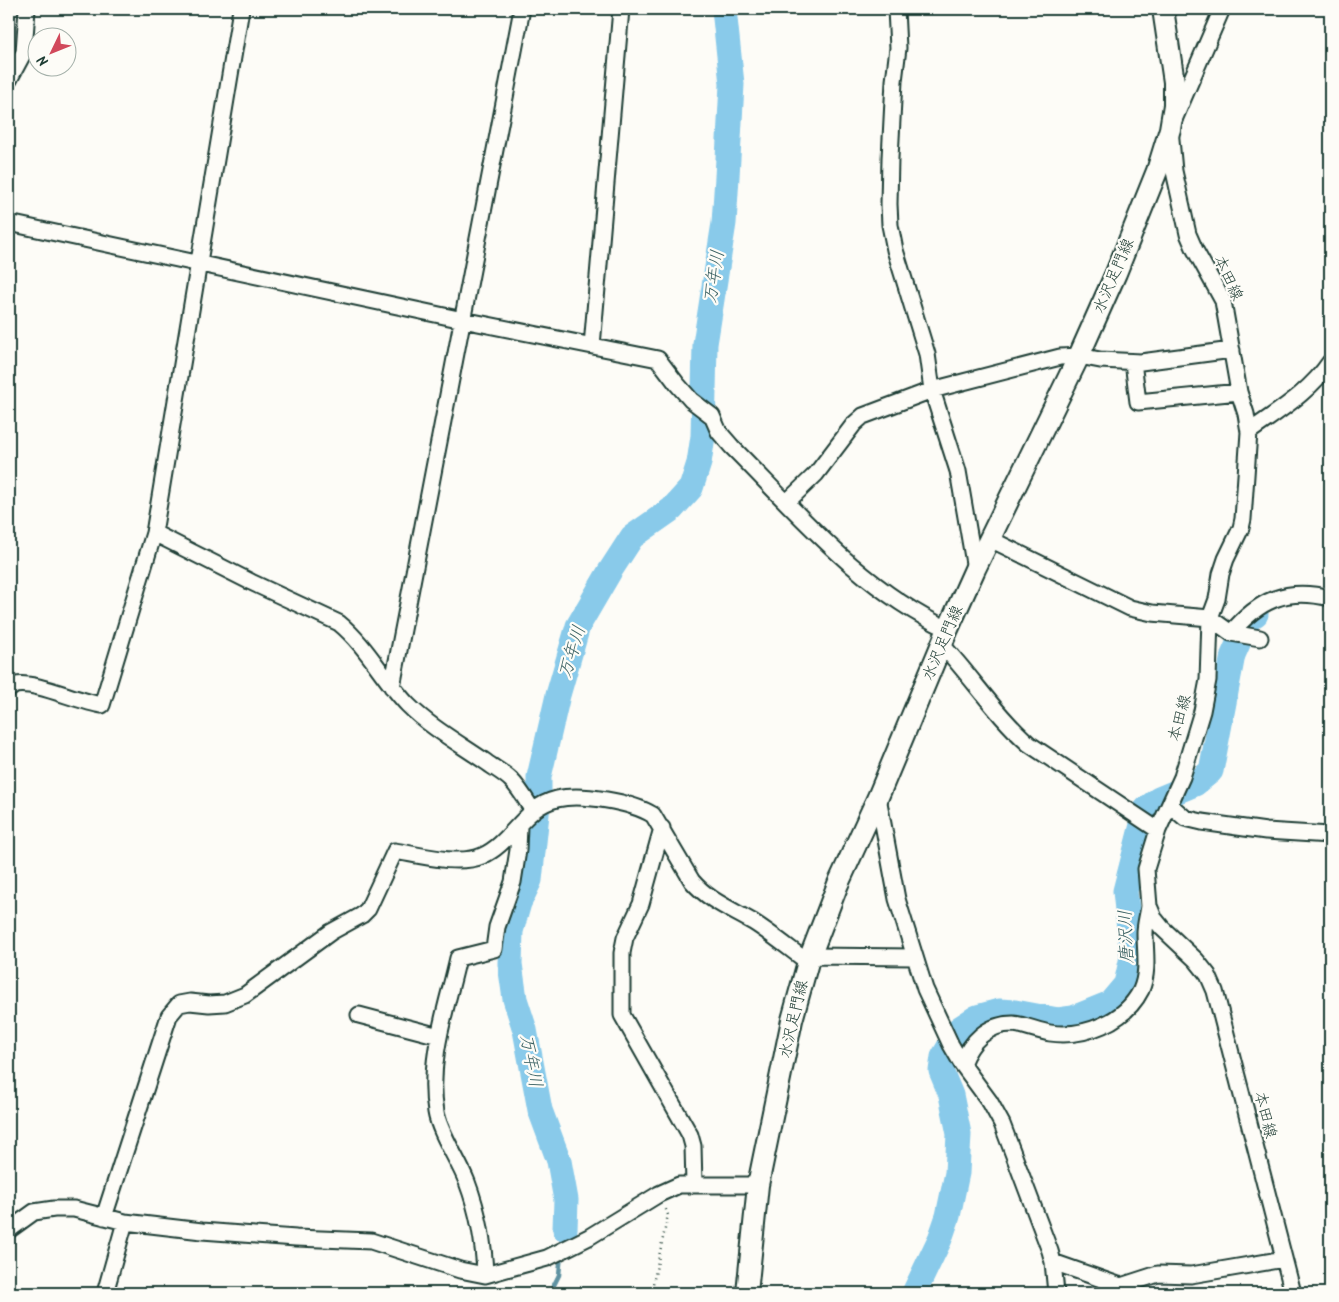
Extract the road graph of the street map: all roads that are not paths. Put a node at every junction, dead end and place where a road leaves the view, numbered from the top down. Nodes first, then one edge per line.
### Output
1 (27, 9) edge
2 (241, 9) edge
3 (522, 9) edge
4 (621, 9) edge
5 (896, 9) edge
6 (1163, 9) edge
7 (1222, 9) edge
8 (9, 80) edge
9 (1170, 129) junction
10 (9, 223) edge
11 (198, 262) junction
12 (463, 320) junction
13 (592, 346) junction
14 (1232, 350) junction
15 (1079, 356) junction
16 (1133, 362) junction
17 (1330, 362) edge
18 (932, 390) junction
19 (1240, 392) junction
20 (1248, 432) junction
21 (787, 502) junction
22 (154, 533) junction
23 (990, 539) junction
24 (975, 569) junction
25 (1330, 598) edge
26 (1210, 618) junction
27 (1231, 633) junction
28 (945, 637) junction
29 (1260, 638) dead end
30 (392, 686) junction
31 (9, 689) edge
32 (878, 797) junction
33 (1170, 805) junction
34 (533, 811) junction
35 (519, 826) junction
36 (662, 828) junction
37 (1155, 828) junction
38 (1330, 834) edge
39 (1149, 906) junction
40 (915, 958) junction
41 (809, 959) junction
42 (359, 1015) dead end
43 (439, 1036) junction
44 (960, 1062) junction
45 (694, 1185) junction
46 (758, 1185) junction
47 (104, 1217) junction
48 (125, 1222) junction
49 (9, 1230) edge
50 (1284, 1259) junction
51 (1053, 1262) junction
52 (485, 1275) junction
53 (105, 1293) edge
54 (747, 1293) edge
55 (1056, 1293) edge
56 (1293, 1293) edge

1 - 8 street
2 - 11 street
3 - 12 street
4 - 13 street
5 - 18 street
6 - 9 main road, 水沢足門線
7 - 9 street
9 - 14 street, 本田線
9 - 15 main road, 水沢足門線
10 - 11 street
11 - 12 street
11 - 22 street
12 - 13 street
12 - 30 street
13 - 21 street
14 - 16 street
14 - 19 street, 本田線
15 - 16 street
15 - 18 street
15 - 23 main road, 水沢足門線
16 - 19 street
17 - 20 street
18 - 21 street
18 - 24 street
19 - 20 street, 本田線
20 - 26 street, 本田線
21 - 28 street
22 - 30 street
22 - 31 street
23 - 24 main road, 水沢足門線
23 - 26 street
24 - 28 main road, 水沢足門線
25 - 27 street
26 - 27 street
26 - 33 street, 本田線
27 - 29 street
28 - 32 main road, 水沢足門線
28 - 37 street
30 - 34 street
32 - 40 street
32 - 41 main road, 水沢足門線
33 - 37 street, 本田線
33 - 38 street
34 - 35 street
34 - 36 street
35 - 43 street
35 - 47 street
36 - 41 street
36 - 45 street
37 - 39 street, 本田線
39 - 44 street
39 - 50 street, 本田線
40 - 41 street
40 - 44 street
41 - 46 main road, 水沢足門線
42 - 43 street
43 - 52 street
44 - 51 street
45 - 46 street
45 - 52 street
46 - 54 main road, 水沢足門線
47 - 48 street
47 - 49 street
48 - 52 street
48 - 53 street
50 - 51 street
50 - 56 street, 本田線
51 - 55 street

